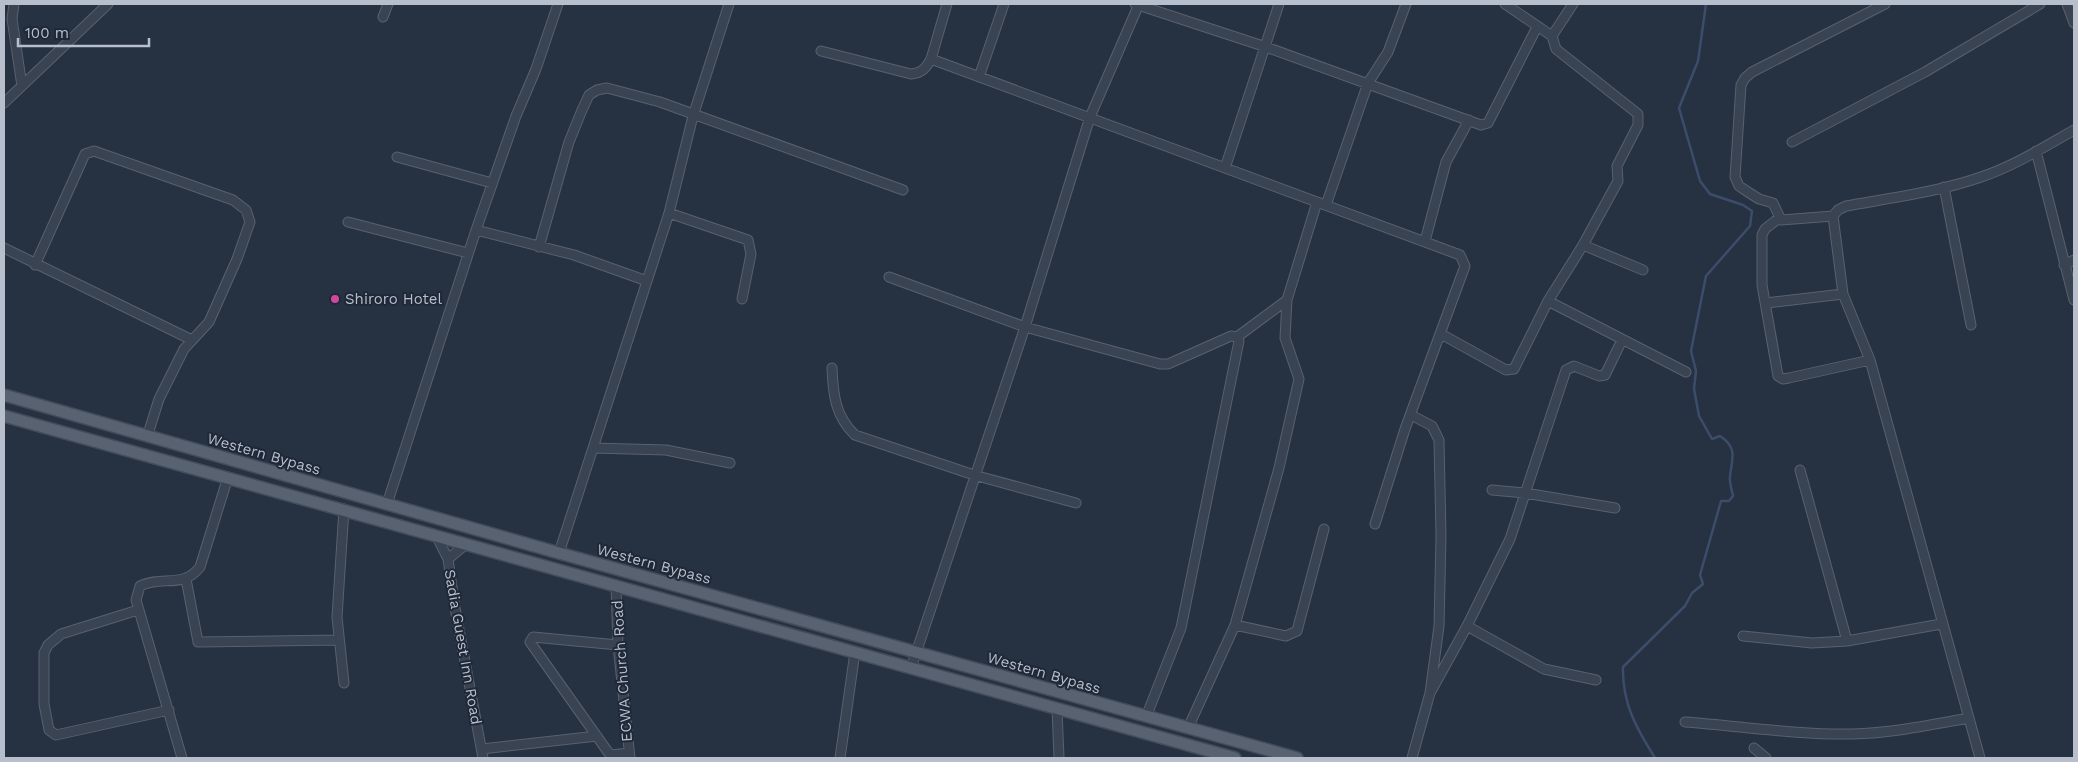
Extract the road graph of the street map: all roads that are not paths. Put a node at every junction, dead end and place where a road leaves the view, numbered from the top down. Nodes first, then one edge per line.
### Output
1 (14, 4) edge
2 (108, 4) edge
3 (388, 4) edge
4 (558, 4) edge
5 (729, 4) edge
6 (947, 4) edge
7 (1004, 4) edge
8 (1137, 4) edge
9 (1279, 4) edge
10 (1406, 4) edge
11 (1505, 4) edge
12 (1573, 4) edge
13 (1885, 4) edge
14 (2040, 4) edge
15 (2067, 4) edge
16 (383, 16) dead end
17 (2074, 23) edge
18 (1537, 27) junction
19 (1552, 36) junction
20 (1266, 47) junction
21 (821, 51) dead end
22 (932, 59) junction
23 (979, 77) junction
24 (1368, 83) junction
25 (22, 86) junction
26 (4, 104) edge
27 (694, 116) junction
28 (1090, 117) junction
29 (1469, 120) junction
30 (2074, 130) edge
31 (1792, 142) dead end
32 (2036, 151) junction
33 (397, 157) dead end
34 (1225, 168) junction
35 (492, 183) junction
36 (1944, 187) junction
37 (903, 190) dead end
38 (1317, 202) junction
39 (1326, 206) junction
40 (669, 214) junction
41 (1834, 216) junction
42 (1779, 218) junction
43 (348, 222) dead end
44 (476, 230) junction
45 (1425, 240) junction
46 (1583, 245) junction
47 (539, 247) junction
48 (4, 248) edge
49 (468, 253) junction
50 (2074, 260) edge
51 (35, 265) junction
52 (2064, 265) junction
53 (1643, 270) dead end
54 (889, 276) dead end
55 (647, 281) junction
56 (1842, 294) junction
57 (742, 298) dead end
58 (1288, 300) junction
59 (2074, 300) edge
60 (1548, 301) junction
61 (1766, 303) junction
62 (1971, 325) dead end
63 (1025, 327) junction
64 (1441, 334) junction
65 (1237, 337) junction
66 (192, 340) junction
67 (1622, 340) junction
68 (1870, 360) junction
69 (832, 368) dead end
70 (1686, 372) dead end
71 (4, 395) edge
72 (1411, 415) junction
73 (4, 416) edge
74 (148, 437) junction
75 (593, 448) junction
76 (730, 463) dead end
77 (1800, 470) dead end
78 (974, 476) junction
79 (228, 478) junction
80 (1492, 490) dead end
81 (1525, 493) junction
82 (1076, 503) dead end
83 (387, 504) junction
84 (1616, 508) dead end
85 (344, 509) junction
86 (1375, 524) dead end
87 (1324, 529) dead end
88 (437, 537) junction
89 (465, 545) junction
90 (559, 553) junction
91 (448, 559) junction
92 (186, 579) junction
93 (616, 584) junction
94 (138, 610) junction
95 (1941, 624) junction
96 (1234, 625) junction
97 (1467, 626) junction
98 (1743, 636) dead end
99 (338, 640) junction
100 (1846, 641) junction
101 (618, 645) junction
102 (855, 652) junction
103 (915, 652) junction
104 (911, 668) junction
105 (1596, 680) dead end
106 (344, 683) dead end
107 (1430, 693) junction
108 (1057, 709) junction
109 (169, 710) junction
110 (1146, 717) junction
111 (1969, 718) junction
112 (1685, 722) dead end
113 (1188, 728) junction
114 (597, 736) junction
115 (1754, 748) dead end
116 (483, 754) edge
117 (629, 756) edge
118 (182, 758) edge
119 (840, 758) edge
120 (1059, 758) edge
121 (1235, 758) edge
122 (1297, 758) edge
123 (1412, 758) edge
124 (1766, 758) edge
125 (1980, 758) edge

1 - 25 street
2 - 25 street
3 - 16 street
4 - 35 street
5 - 27 street
6 - 22 street
7 - 23 street
8 - 20 street
8 - 28 street
9 - 20 street
10 - 24 street
11 - 18 street
12 - 19 street
13 - 42 street
14 - 31 street
15 - 17 street
18 - 19 street
18 - 29 street
19 - 46 street
20 - 24 street
20 - 34 street
21 - 22 street
22 - 23 street
23 - 28 street
24 - 29 street
24 - 39 street
25 - 26 street
27 - 37 street
27 - 40 street
27 - 47 street
28 - 34 street
28 - 63 street
29 - 45 street
30 - 32 street
32 - 36 street
32 - 52 street
33 - 35 street
34 - 38 street
35 - 44 street
36 - 41 street
36 - 62 street
38 - 39 street
38 - 58 street
39 - 45 street
40 - 55 street
40 - 57 street
41 - 42 street
41 - 56 street
42 - 61 street
43 - 49 street
44 - 47 street
44 - 49 street
45 - 64 street
46 - 53 street
46 - 60 street
47 - 55 street
48 - 51 street
49 - 83 street
50 - 52 street
51 - 66 street
51 - 66 street
52 - 59 street
54 - 63 street
55 - 75 street
56 - 61 street
56 - 68 street
58 - 65 street
58 - 96 street
60 - 64 street
60 - 67 street
61 - 68 street
63 - 65 street
63 - 78 street
64 - 72 street
65 - 110 street
66 - 74 street
67 - 70 street
67 - 81 street
68 - 95 street
69 - 78 street
71 - 74 main road, Western Bypass
72 - 86 street
72 - 107 street
73 - 79 main road, Western Bypass
74 - 83 main road, Western Bypass
75 - 76 street
75 - 90 street
77 - 100 street
78 - 82 street
78 - 103 street
79 - 85 main road, Western Bypass
79 - 92 street
80 - 81 street
81 - 84 street
81 - 97 street
83 - 90 main road, Western Bypass
85 - 88 main road, Western Bypass
85 - 99 street
87 - 96 street
88 - 89 main road, Western Bypass
88 - 91 street, Sadia Guest Inn Road
89 - 91 street
89 - 93 main road, Western Bypass
90 - 103 main road, Western Bypass
91 - 116 street, Sadia Guest Inn Road
92 - 94 street
92 - 99 street
93 - 101 street, ECWA Church Road
93 - 102 main road, Western Bypass
94 - 109 street
94 - 109 street
95 - 100 street
95 - 111 street
96 - 113 street
97 - 105 street
97 - 107 street
98 - 100 street
99 - 106 street
101 - 114 street
101 - 117 street, ECWA Church Road
102 - 104 main road, Western Bypass
102 - 119 street
103 - 104 street
103 - 110 main road, Western Bypass
104 - 108 main road, Western Bypass
107 - 123 street
108 - 120 street
108 - 121 main road, Western Bypass
109 - 118 street
110 - 113 main road, Western Bypass
111 - 112 street
111 - 125 street
113 - 122 main road, Western Bypass
114 - 116 street
114 - 117 street
115 - 124 street

